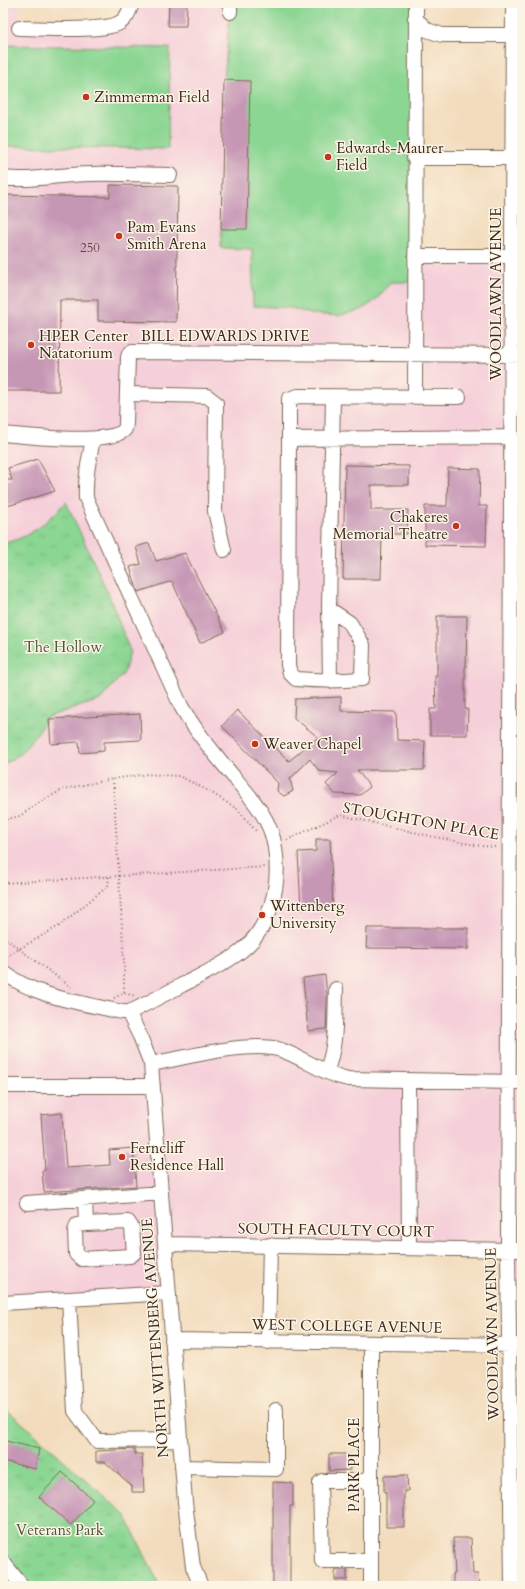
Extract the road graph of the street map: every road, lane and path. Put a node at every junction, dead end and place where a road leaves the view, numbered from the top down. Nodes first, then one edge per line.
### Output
1 (132, 3) edge
2 (416, 3) edge
3 (514, 3) edge
4 (415, 18) junction
5 (19, 28) dead end
6 (513, 35) junction
7 (518, 61) edge
8 (414, 158) junction
9 (518, 158) edge
10 (170, 175) dead end
11 (3, 178) edge
12 (415, 256) junction
13 (517, 256) edge
14 (415, 354) junction
15 (517, 354) edge
16 (127, 394) junction
17 (333, 396) junction
18 (414, 397) junction
19 (459, 397) dead end
20 (8, 434) edge
21 (512, 437) junction
22 (332, 438) junction
23 (93, 439) junction
24 (289, 439) junction
25 (3, 446) edge
26 (224, 550) dead end
27 (516, 585) edge
28 (333, 611) junction
29 (330, 681) junction
30 (113, 779) junction
31 (3, 820) edge
32 (261, 836) dead end
33 (275, 846) junction
34 (510, 847) junction
35 (277, 866) junction
36 (110, 876) junction
37 (118, 876) junction
38 (3, 883) edge
39 (3, 937) edge
40 (18, 949) junction
41 (3, 958) edge
42 (3, 972) edge
43 (73, 989) dead end
44 (336, 989) dead end
45 (124, 993) junction
46 (146, 1004) junction
47 (106, 1008) junction
48 (128, 1012) junction
49 (151, 1064) junction
50 (326, 1072) junction
51 (408, 1081) junction
52 (516, 1082) edge
53 (3, 1086) edge
54 (153, 1086) junction
55 (161, 1193) junction
56 (85, 1199) junction
57 (27, 1203) dead end
58 (86, 1224) dead end
59 (165, 1244) junction
60 (270, 1246) junction
61 (409, 1248) junction
62 (508, 1250) junction
63 (522, 1250) edge
64 (168, 1293) junction
65 (69, 1299) junction
66 (3, 1303) edge
67 (172, 1340) junction
68 (268, 1342) junction
69 (371, 1343) junction
70 (515, 1344) edge
71 (276, 1410) dead end
72 (180, 1440) junction
73 (182, 1467) junction
74 (371, 1481) junction
75 (371, 1561) junction
76 (3, 1562) edge
77 (22, 1586) edge
78 (202, 1586) edge
79 (371, 1586) edge
80 (512, 1586) edge

1 - 5 street
2 - 4 street
3 - 6 street, WOODLAWN AVENUE
4 - 6 street
4 - 8 street
6 - 7 street, WOODLAWN AVENUE
7 - 9 street, WOODLAWN AVENUE
8 - 9 street
8 - 12 street
9 - 13 street, WOODLAWN AVENUE
10 - 11 street
12 - 13 street
12 - 14 street
13 - 15 street, WOODLAWN AVENUE
14 - 15 street, BILL EDWARDS DRIVE
14 - 16 street, BILL EDWARDS DRIVE
14 - 18 street
15 - 21 street, WOODLAWN AVENUE
16 - 23 street, BILL EDWARDS DRIVE
16 - 26 street
17 - 18 street
17 - 22 street
17 - 24 street
18 - 19 street
20 - 23 street, BILL EDWARDS DRIVE
20 - 25 street
21 - 22 street
21 - 27 street, WOODLAWN AVENUE
22 - 24 street
22 - 28 street
23 - 33 street
24 - 29 street
27 - 34 street, WOODLAWN AVENUE
28 - 29 street
28 - 29 street
30 - 31 path
30 - 32 path
30 - 37 path
33 - 34 path, STOUGHTON PLACE
33 - 35 street
34 - 52 street, WOODLAWN AVENUE
35 - 37 path
35 - 46 street
36 - 37 path
36 - 38 path
36 - 40 path
37 - 45 path
39 - 40 path
40 - 41 path
40 - 43 path
42 - 47 street
44 - 50 street
45 - 46 path
45 - 47 path
46 - 48 street
47 - 48 street
48 - 49 street, NORTH WITTENBERG AVENUE
49 - 50 street
49 - 54 street, NORTH WITTENBERG AVENUE
50 - 51 street
51 - 52 street
51 - 61 street
52 - 62 street, WOODLAWN AVENUE
53 - 54 street
54 - 55 street, NORTH WITTENBERG AVENUE
55 - 56 street
55 - 59 street, NORTH WITTENBERG AVENUE
56 - 57 street
56 - 58 street
59 - 60 street, SOUTH FACULTY COURT
59 - 64 street, NORTH WITTENBERG AVENUE
60 - 61 street, SOUTH FACULTY COURT
60 - 68 street
61 - 62 street, SOUTH FACULTY COURT
62 - 63 street, SOUTH FACULTY COURT
62 - 70 street, WOODLAWN AVENUE
64 - 65 street
64 - 67 street, NORTH WITTENBERG AVENUE
65 - 66 street
65 - 72 street
67 - 68 street, WEST COLLEGE AVENUE
67 - 72 street, NORTH WITTENBERG AVENUE
68 - 69 street, WEST COLLEGE AVENUE
69 - 70 street, WEST COLLEGE AVENUE
69 - 74 street, PARK PLACE
70 - 80 street, WOODLAWN AVENUE
71 - 73 street
72 - 73 street, NORTH WITTENBERG AVENUE
73 - 78 street, NORTH WITTENBERG AVENUE
74 - 75 street, PARK PLACE
74 - 75 street
75 - 79 street, PARK PLACE
76 - 77 street

